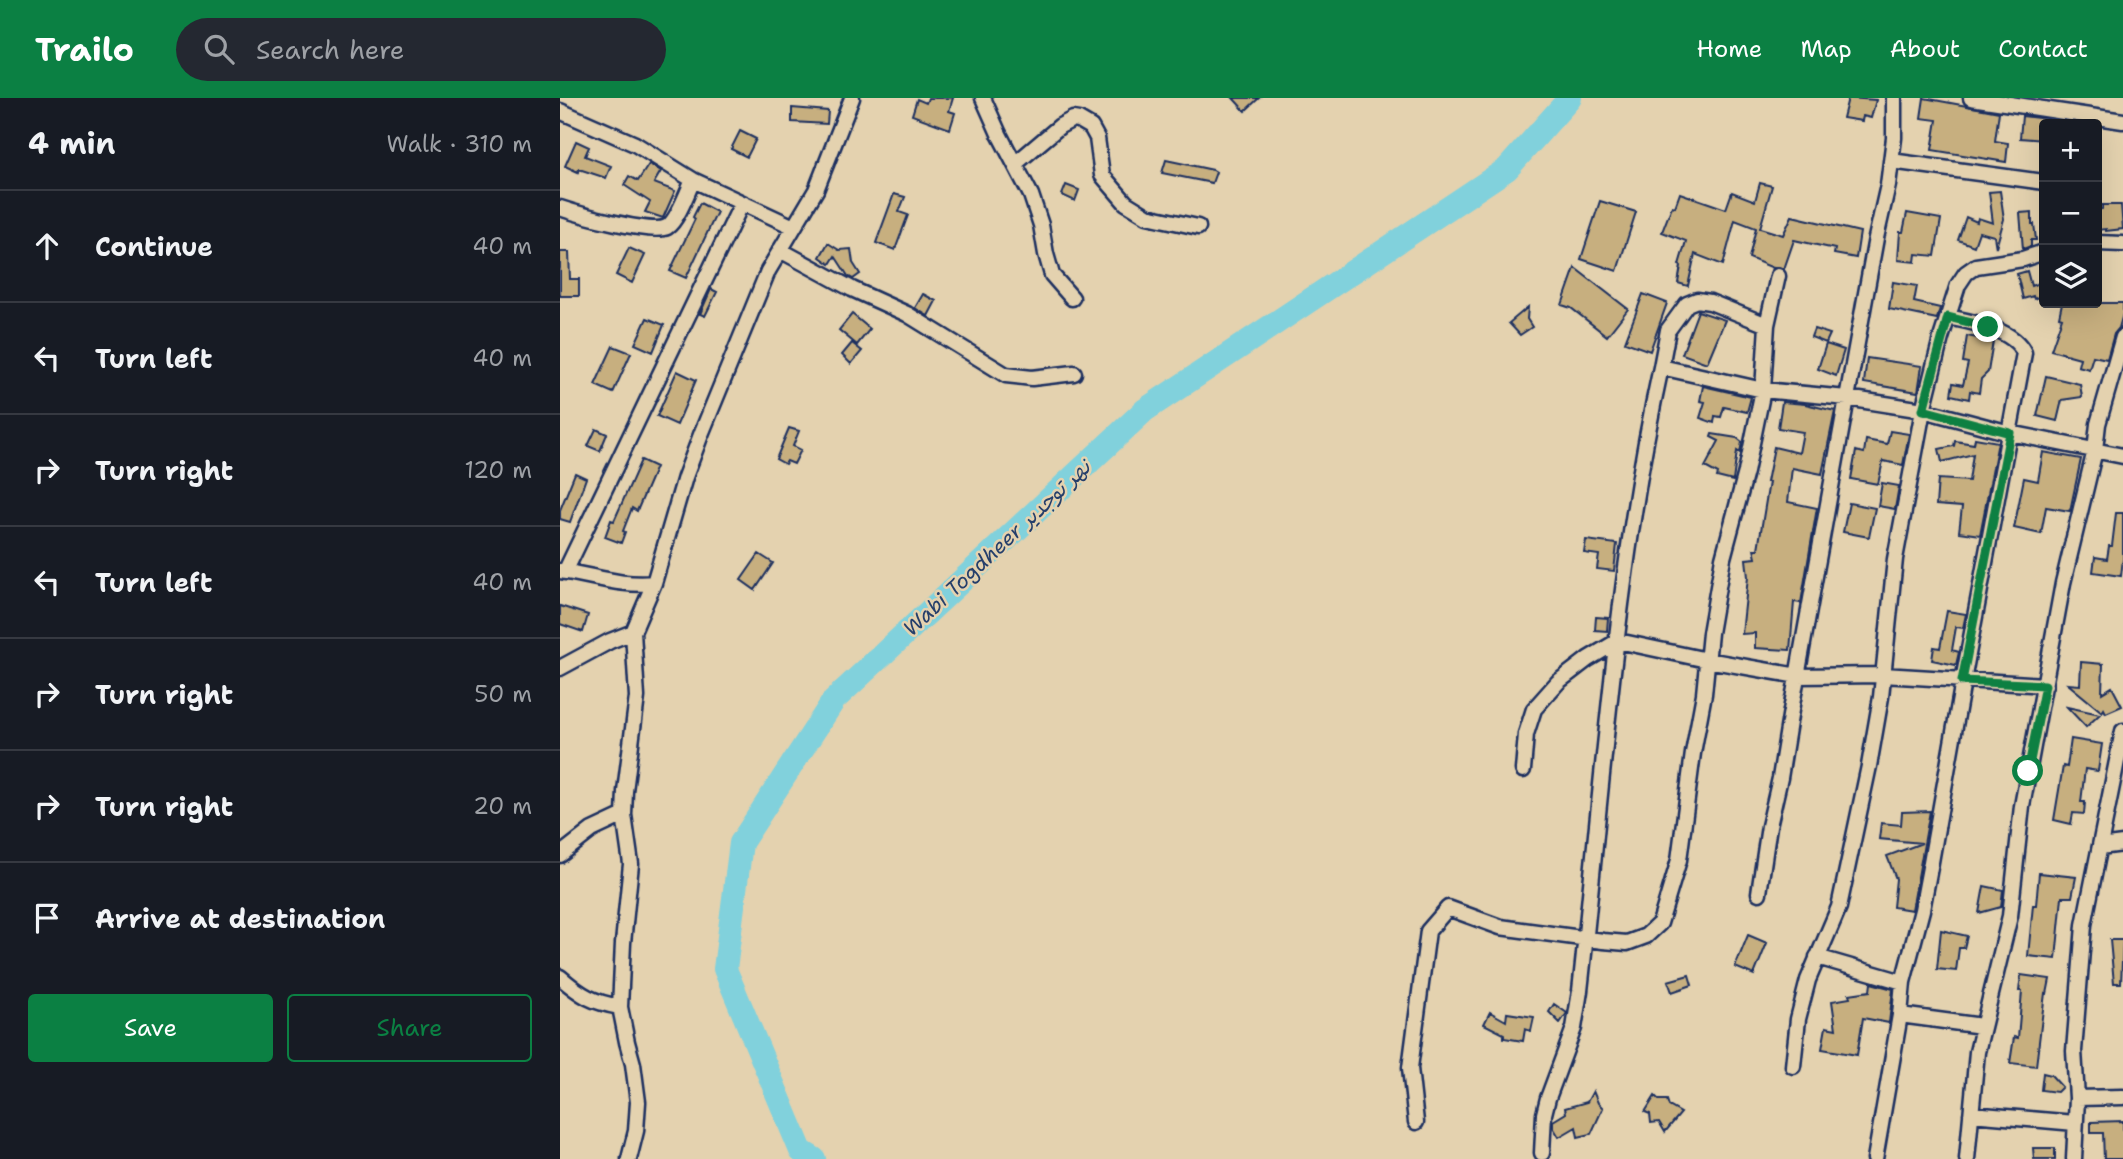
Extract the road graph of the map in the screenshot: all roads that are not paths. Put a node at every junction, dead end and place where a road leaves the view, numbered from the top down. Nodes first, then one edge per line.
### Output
1 (852, 98) edge
2 (983, 98) edge
3 (1894, 98) edge
4 (1972, 98) edge
5 (560, 111) edge
6 (2123, 121) edge
7 (1891, 161) junction
8 (1015, 164) junction
9 (693, 180) junction
10 (2039, 181) edge
11 (742, 203) junction
12 (560, 208) edge
13 (794, 227) junction
14 (1198, 227) dead end
15 (2102, 243) edge
16 (2123, 244) edge
17 (780, 250) junction
18 (2039, 254) edge
19 (1778, 276) dead end
20 (1072, 298) dead end
21 (1948, 317) junction
22 (1767, 325) junction
23 (2123, 338) edge
24 (1661, 367) junction
25 (1074, 373) dead end
26 (1763, 390) junction
27 (1847, 398) junction
28 (1923, 410) junction
29 (2010, 433) junction
30 (2095, 450) junction
31 (2123, 456) edge
32 (562, 572) edge
33 (654, 583) junction
34 (633, 632) junction
35 (1618, 641) junction
36 (1707, 660) junction
37 (560, 668) edge
38 (1883, 675) junction
39 (1798, 676) junction
40 (1962, 681) junction
41 (2045, 685) junction
42 (2123, 731) edge
43 (1523, 770) dead end
44 (624, 815) junction
45 (2123, 844) edge
46 (2099, 847) junction
47 (560, 855) edge
48 (1759, 893) dead end
49 (1586, 938) junction
50 (1817, 957) junction
51 (560, 977) edge
52 (1903, 982) junction
53 (620, 1007) junction
54 (1900, 1014) junction
55 (1982, 1026) junction
56 (1793, 1066) dead end
57 (2123, 1097) edge
58 (2077, 1098) junction
59 (1971, 1114) junction
60 (1416, 1122) dead end
61 (2075, 1123) junction
62 (1542, 1153) dead end
63 (629, 1159) edge
64 (1875, 1159) edge
65 (1967, 1159) edge
66 (2074, 1159) edge

1 - 13 street
2 - 8 street
3 - 7 street
4 - 6 street
5 - 9 street
7 - 10 street
7 - 27 street
8 - 14 street
8 - 20 street
9 - 11 street
9 - 12 street
11 - 13 street
11 - 32 street
13 - 17 street
15 - 16 street
17 - 25 street
17 - 33 street
18 - 21 street
19 - 22 street
21 - 28 street
21 - 29 street
22 - 24 street
22 - 26 street
23 - 30 street
24 - 26 street
24 - 35 street
26 - 27 street
26 - 36 street
27 - 28 street
27 - 39 street
28 - 29 street
28 - 38 street
29 - 30 street
29 - 40 street
30 - 31 street
30 - 41 street
32 - 33 street
33 - 34 street
34 - 37 street
34 - 44 street
35 - 36 street
35 - 43 street
35 - 49 street
36 - 39 street
36 - 49 street
38 - 39 street
38 - 40 street
38 - 50 street
39 - 48 street
40 - 41 street
40 - 52 street
41 - 55 street
42 - 46 street
44 - 47 street
44 - 53 street
45 - 46 street
46 - 58 street
49 - 60 street
49 - 62 street
50 - 52 street
50 - 56 street
51 - 53 street
52 - 54 street
53 - 63 street
54 - 55 street
54 - 64 street
55 - 59 street
57 - 58 street
58 - 61 street
59 - 61 street
59 - 65 street
61 - 66 street

